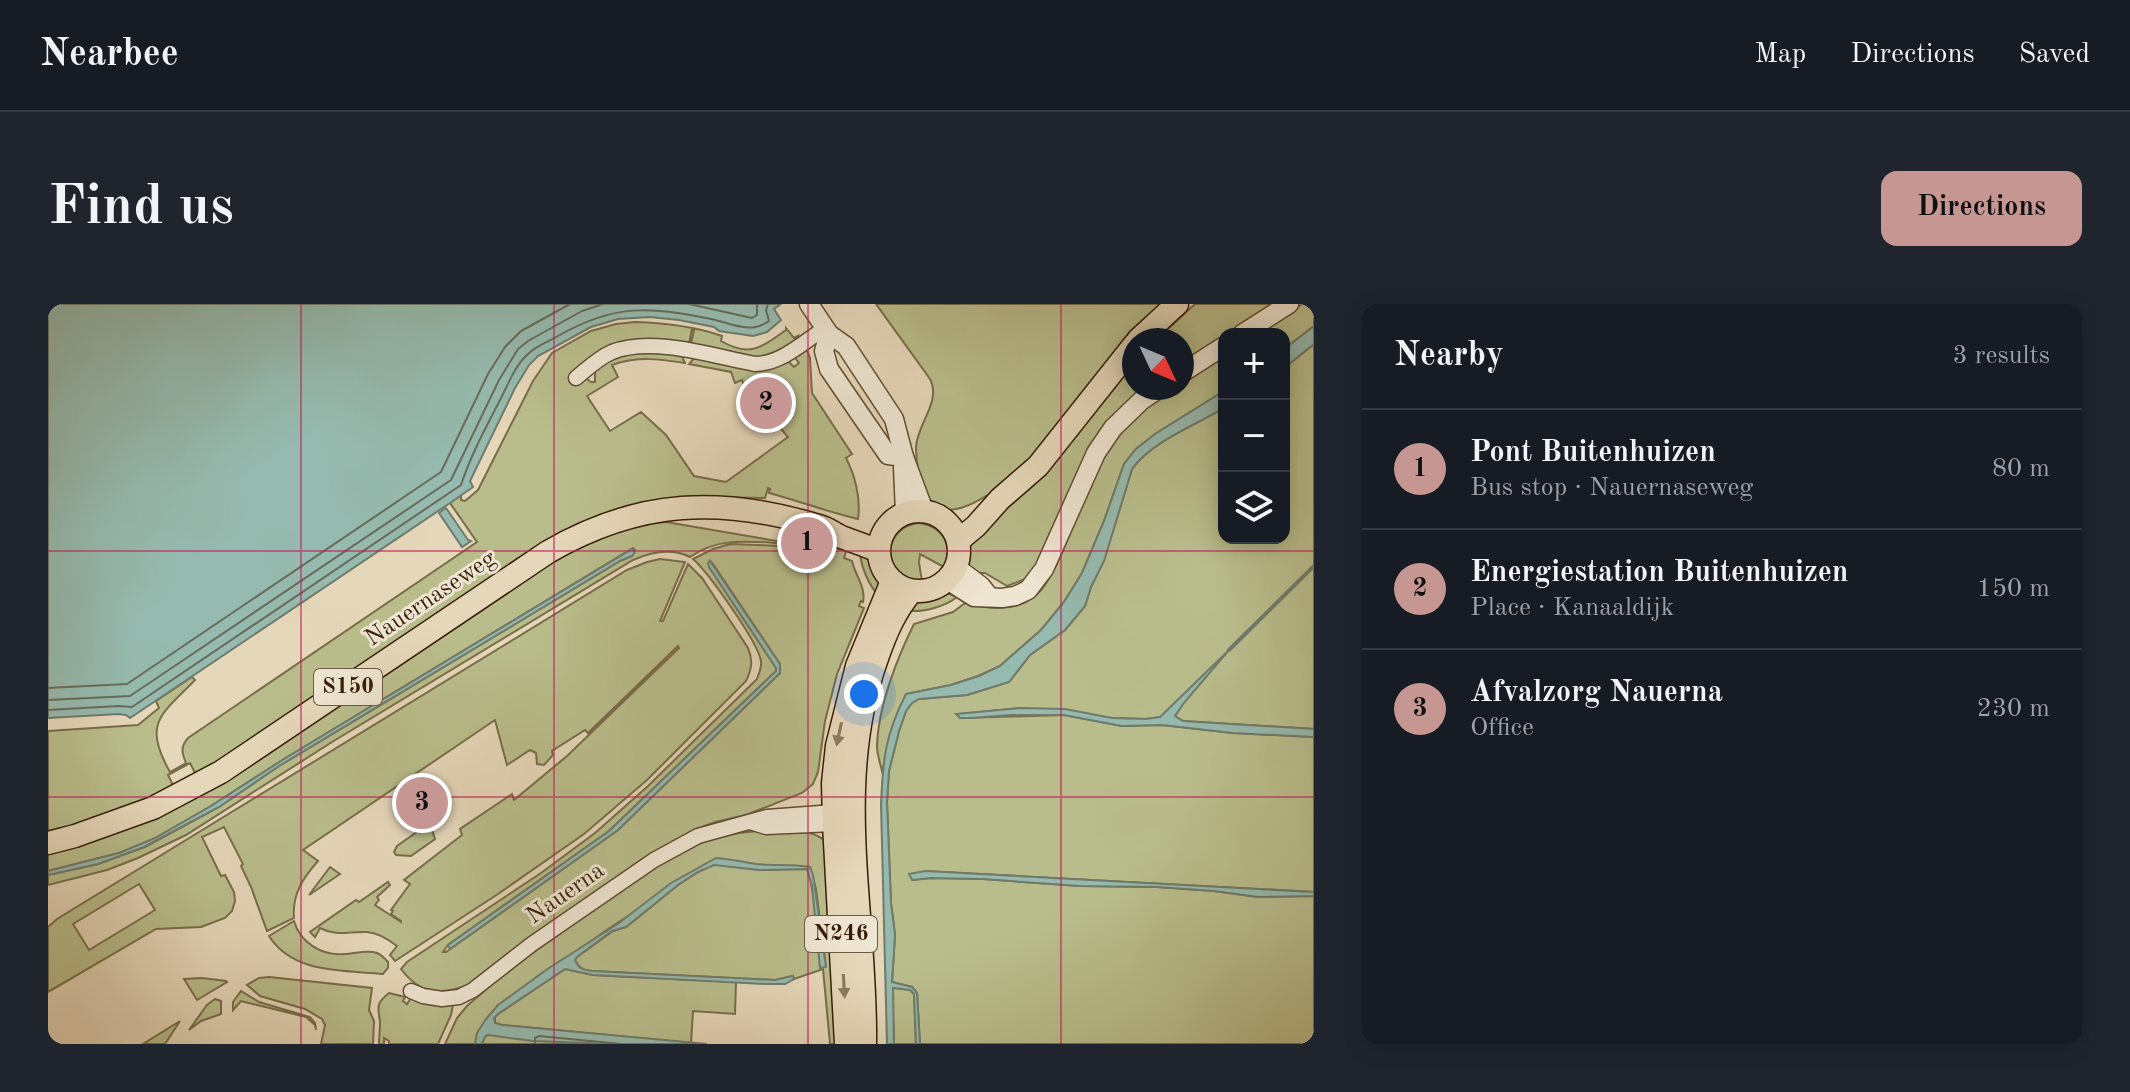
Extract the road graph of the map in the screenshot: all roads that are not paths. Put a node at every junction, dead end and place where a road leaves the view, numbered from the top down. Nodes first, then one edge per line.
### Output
1 (809, 304) edge
2 (1177, 304) edge
3 (1289, 304) edge
4 (1151, 328) edge
5 (1251, 328) edge
6 (827, 331) junction
7 (1218, 350) edge
8 (1122, 360) edge
9 (1194, 365) edge
10 (576, 378) dead end
11 (1142, 400) edge
12 (904, 457) junction
13 (915, 512) junction
14 (954, 533) junction
15 (880, 543) junction
16 (952, 574) junction
17 (902, 586) junction
18 (840, 818) junction
19 (48, 843) edge
20 (411, 991) dead end
21 (846, 1044) edge
22 (865, 1044) edge

1 - 6 street
2 - 4 main road
3 - 5 street
6 - 10 street
6 - 12 street
6 - 12 street
7 - 9 street
8 - 14 main road
11 - 16 street
12 - 13 street
13 - 14 main road
13 - 15 main road
14 - 16 main road
15 - 17 main road
15 - 19 main road, Nauernaseweg / S150
16 - 17 main road
17 - 18 main road, N246
18 - 20 street, Nauerna
18 -> 21 main road, N246
18 - 22 main road, N246

